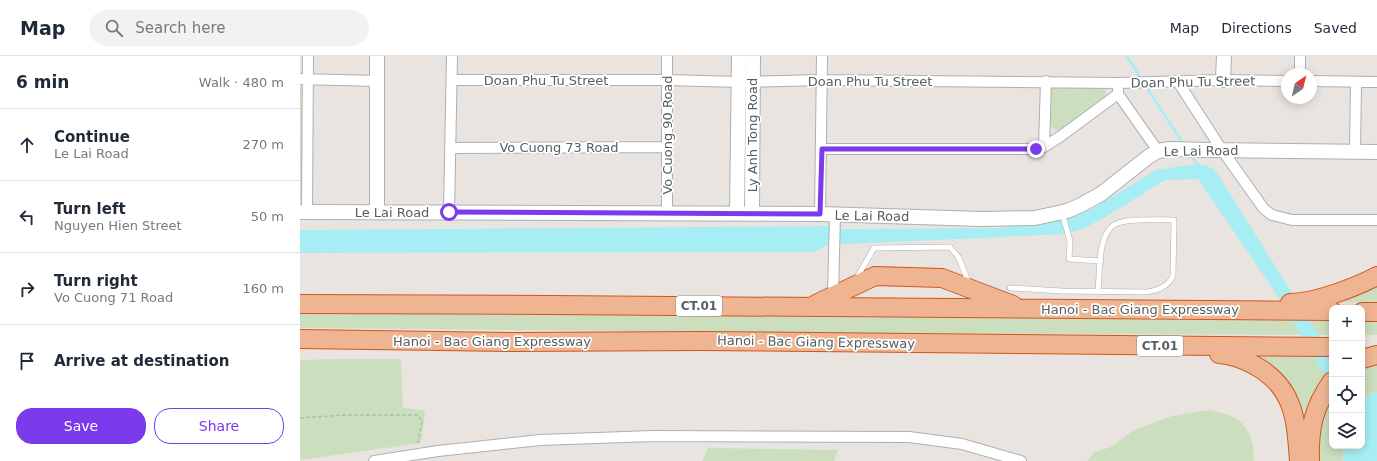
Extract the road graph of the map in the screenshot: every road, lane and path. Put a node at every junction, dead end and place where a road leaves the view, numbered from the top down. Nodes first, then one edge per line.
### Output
1 (308, 56) edge
2 (377, 56) edge
3 (452, 56) edge
4 (667, 56) edge
5 (739, 56) edge
6 (753, 56) edge
7 (822, 56) edge
8 (1224, 56) edge
9 (1300, 56) edge
10 (1300, 68) edge
11 (304, 79) edge
12 (452, 80) junction
13 (667, 80) junction
14 (822, 80) junction
15 (1223, 80) junction
16 (377, 81) junction
17 (1046, 81) junction
18 (1281, 81) edge
19 (1317, 81) edge
20 (746, 82) junction
21 (1178, 82) junction
22 (1356, 82) junction
23 (1377, 82) edge
24 (1122, 83) junction
25 (1118, 94) junction
26 (667, 147) junction
27 (1044, 147) junction
28 (451, 148) junction
29 (822, 149) junction
30 (1164, 150) junction
31 (1222, 150) junction
32 (1355, 152) junction
33 (1377, 152) edge
34 (304, 212) edge
35 (377, 212) junction
36 (449, 212) junction
37 (667, 214) junction
38 (737, 214) junction
39 (752, 214) junction
40 (820, 214) junction
41 (1062, 214) junction
42 (835, 215) junction
43 (1377, 220) edge
44 (1101, 261) junction
45 (1377, 276) edge
46 (851, 288) junction
47 (971, 288) junction
48 (1010, 288) dead end
49 (833, 296) junction
50 (1098, 300) junction
51 (300, 304) edge
52 (811, 307) junction
53 (1023, 308) junction
54 (1329, 311) edge
55 (1365, 312) edge
56 (1377, 312) edge
57 (300, 339) edge
58 (512, 342) junction
59 (988, 344) junction
60 (300, 348) edge
61 (1329, 348) edge
62 (1365, 348) edge
63 (1377, 348) edge
64 (1377, 354) edge
65 (1365, 359) edge
66 (1329, 386) edge
67 (300, 418) edge
68 (416, 447) dead end
69 (1301, 458) edge
70 (374, 461) edge
71 (1021, 461) edge

1 - 11 street
2 - 16 street
3 - 12 street
4 - 13 street, Vo Cuong 90 Road
5 - 20 street, Ly Anh Tong Road
6 - 20 street, Ly Anh Tong Road
7 - 14 street
8 - 15 street
9 - 10 street
11 - 16 street
11 - 34 street
12 - 13 street, Doan Phu Tu Street
12 - 28 street
13 - 20 street, Doan Phu Tu Street
13 - 26 street, Vo Cuong 90 Road
14 - 17 street, Doan Phu Tu Street
14 - 20 street, Doan Phu Tu Street
14 - 29 street
15 - 18 street, Doan Phu Tu Street
15 - 21 street, Doan Phu Tu Street
16 - 35 street
17 - 24 street, Doan Phu Tu Street
17 - 27 street
19 - 22 street
20 - 38 street, Ly Anh Tong Road
20 - 39 street, Ly Anh Tong Road
21 - 24 street, Doan Phu Tu Street
21 - 31 street
22 - 23 street
22 - 32 street
24 - 25 street
25 - 27 street
25 - 30 street
26 - 28 street, Vo Cuong 73 Road
26 - 37 street, Vo Cuong 90 Road
27 - 29 street
28 - 36 street
29 - 40 street
30 - 31 street, Le Lai Road
30 - 41 street, Le Lai Road
31 - 32 street, Le Lai Road
31 - 43 street
32 - 33 street, Le Lai Road
34 - 35 street, Le Lai Road
35 - 36 street, Le Lai Road
36 - 37 street, Le Lai Road
37 - 38 street, Le Lai Road
38 - 39 street, Le Lai Road
39 - 40 street, Le Lai Road
40 - 42 street, Le Lai Road
41 - 42 street, Le Lai Road
41 - 44 lane
42 - 49 street
44 - 50 lane
44 - 50 lane
45 - 50 highway
46 - 47 highway
46 - 47 lane
46 - 49 highway
47 - 53 highway
48 - 50 lane
49 - 52 highway
50 - 53 highway, Hanoi - Bac Giang Expressway / CT.01
50 - 54 highway, Hanoi - Bac Giang Expressway / CT.01
51 - 52 highway, Hanoi - Bac Giang Expressway / CT.01
52 - 53 highway, Hanoi - Bac Giang Expressway / CT.01
55 - 56 highway
57 - 58 highway, Hanoi - Bac Giang Expressway / CT.01
58 - 59 highway, Hanoi - Bac Giang Expressway / CT.01
58 - 60 highway
59 - 61 highway, Hanoi - Bac Giang Expressway / CT.01
59 - 69 highway
62 - 63 highway
64 - 65 highway
66 - 69 highway
67 - 68 path
70 - 71 street

